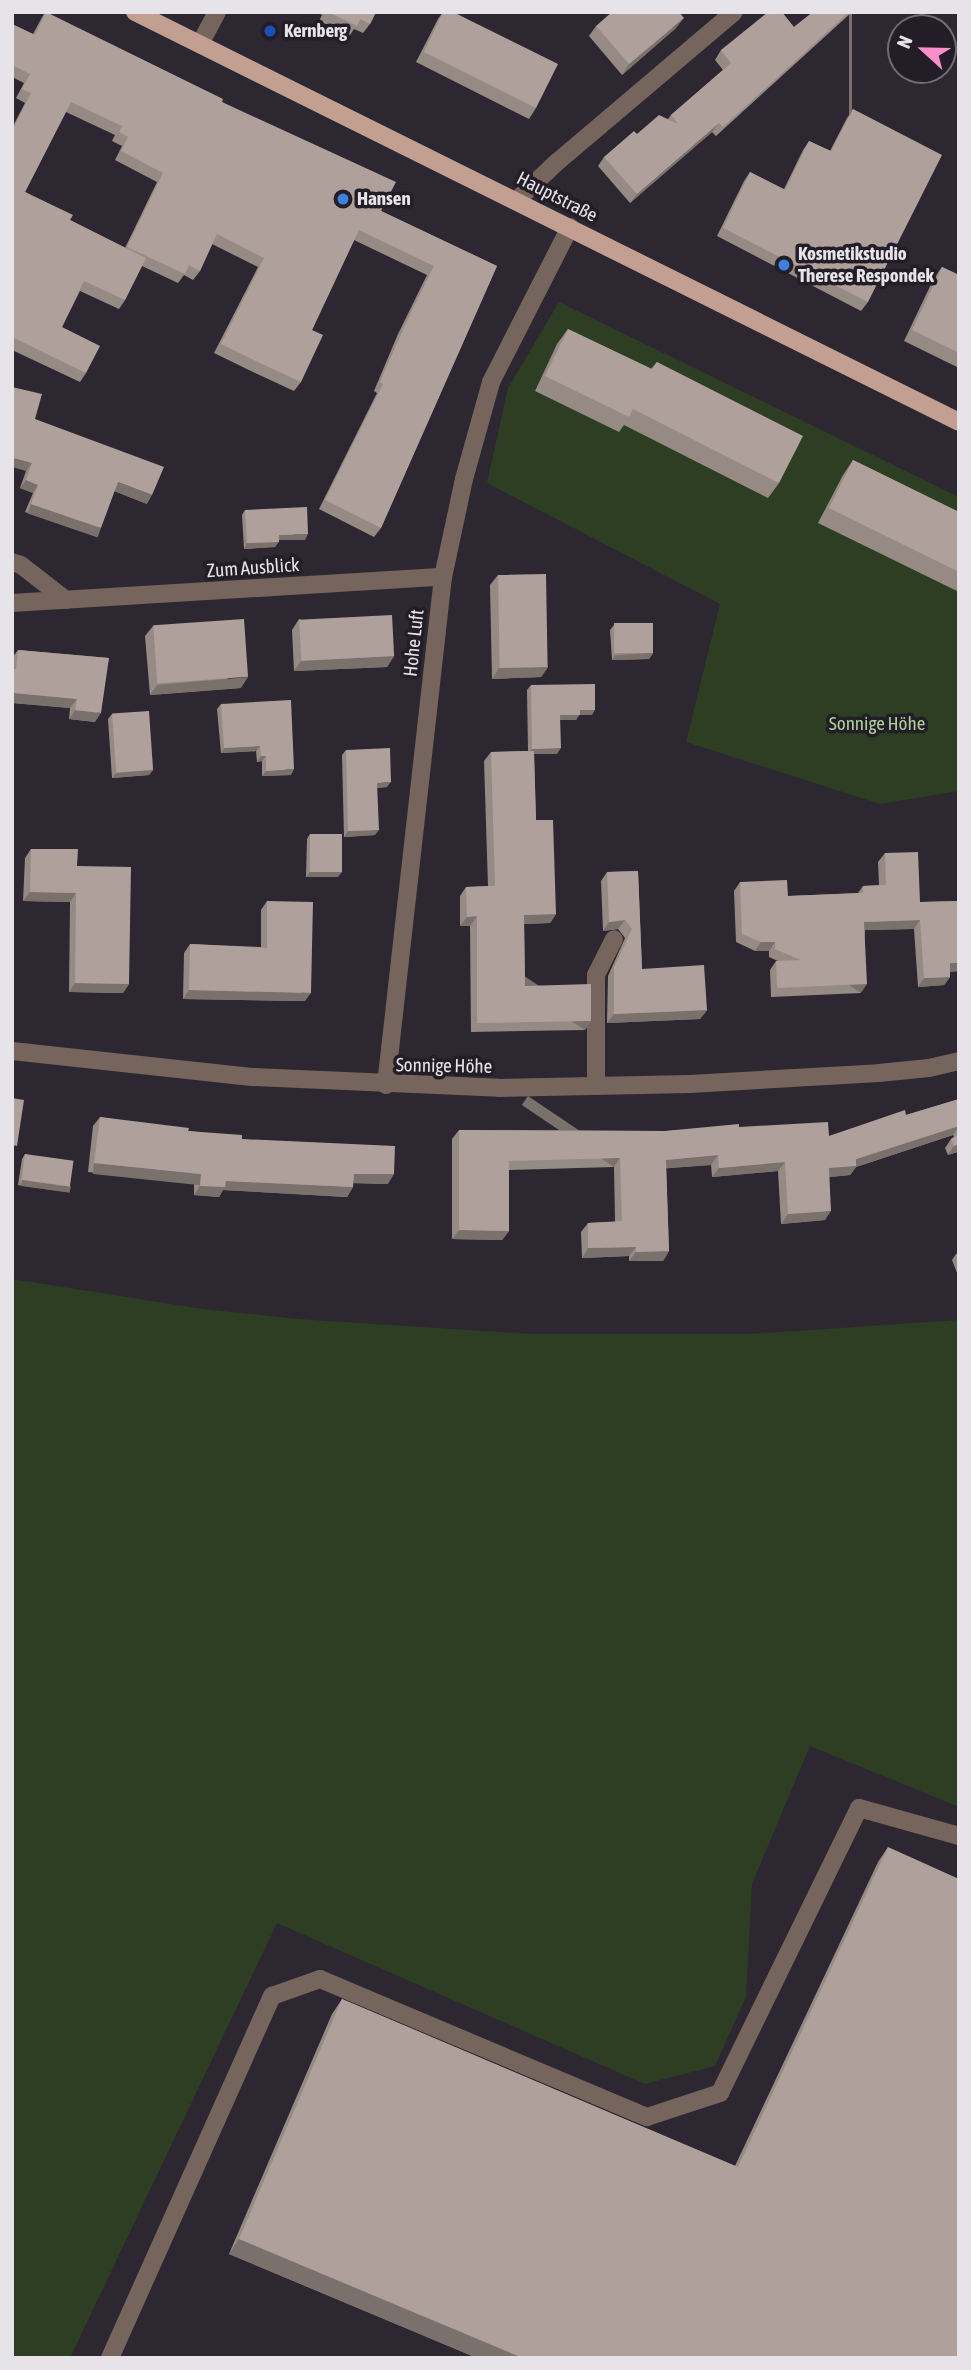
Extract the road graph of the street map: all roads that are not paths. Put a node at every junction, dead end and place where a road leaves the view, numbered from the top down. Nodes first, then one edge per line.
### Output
1 (135, 12) edge
2 (216, 12) edge
3 (734, 12) edge
4 (200, 44) junction
5 (517, 201) junction
6 (569, 227) junction
7 (959, 422) edge
8 (12, 562) edge
9 (443, 577) junction
10 (66, 600) junction
11 (12, 603) edge
12 (614, 939) dead end
13 (12, 1051) edge
14 (959, 1061) edge
15 (386, 1085) junction
16 (596, 1086) junction
17 (959, 1836) edge
18 (110, 2358) edge

1 - 4 main road, Hauptstraße
2 - 4 street
3 - 5 street
4 - 5 main road, Hauptstraße
5 - 6 main road, Hauptstraße
6 - 7 main road, Hauptstraße
6 - 9 street, Hohe Luft
8 - 10 street
9 - 10 street, Zum Ausblick
9 - 15 street, Hohe Luft
10 - 11 street, Zum Ausblick
12 - 16 street
13 - 15 street, Sonnige Höhe
14 - 16 street, Sonnige Höhe
15 - 16 street, Sonnige Höhe
17 - 18 street

